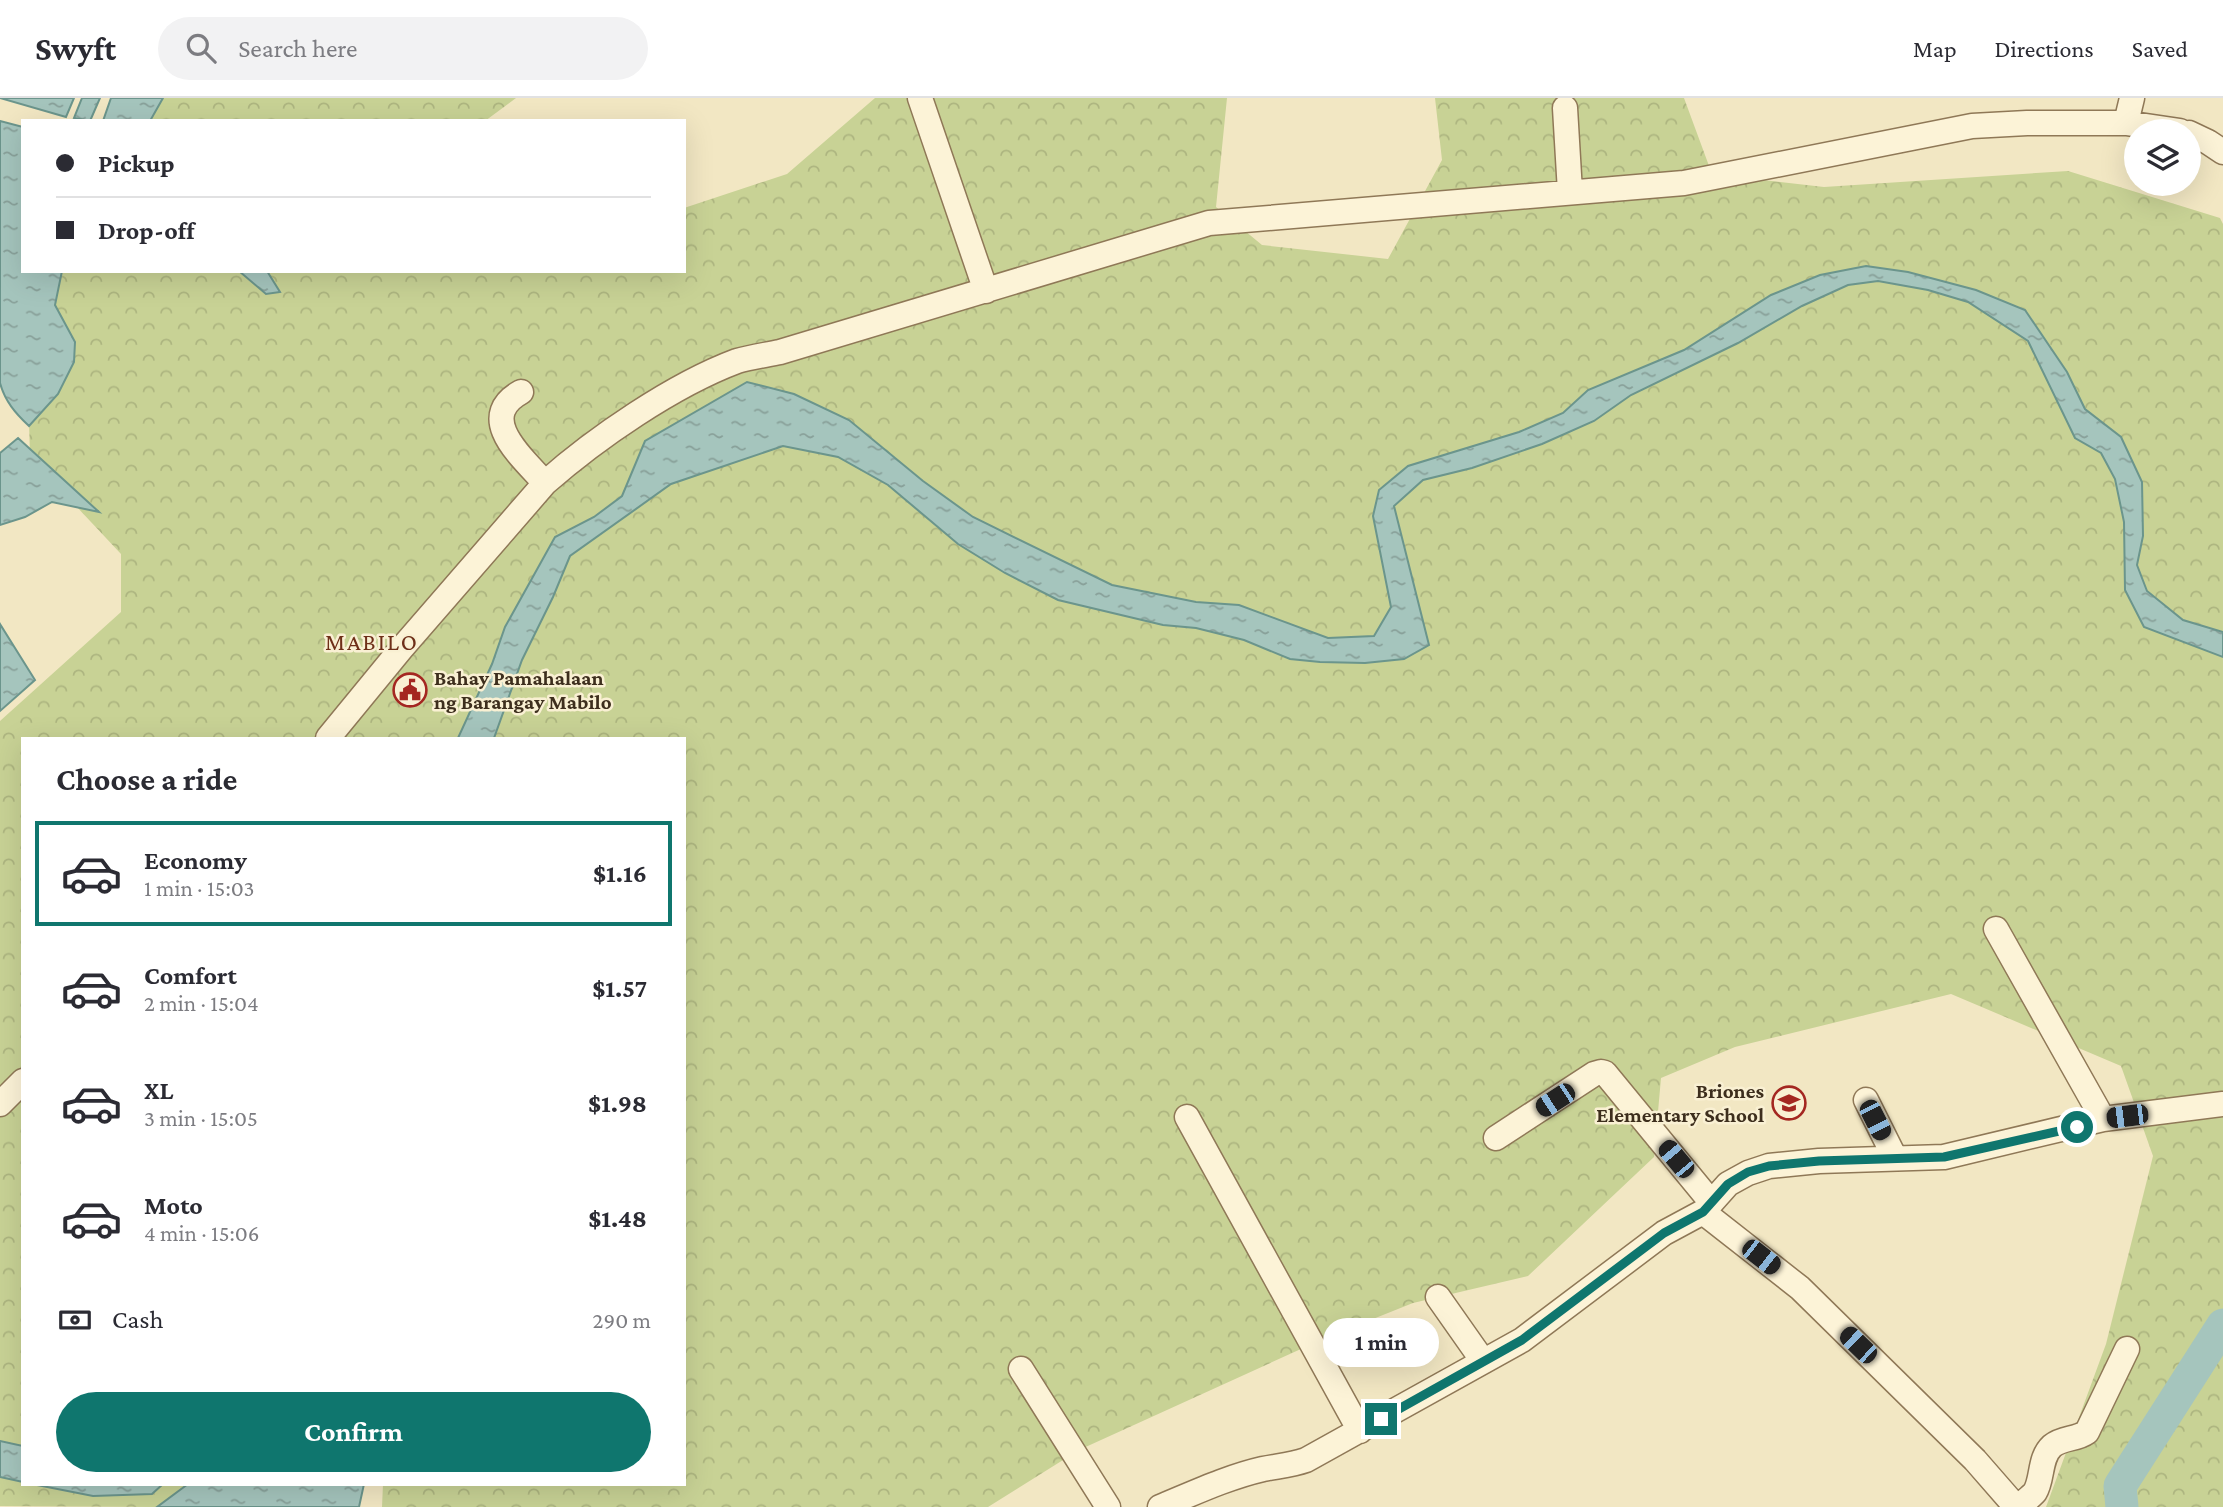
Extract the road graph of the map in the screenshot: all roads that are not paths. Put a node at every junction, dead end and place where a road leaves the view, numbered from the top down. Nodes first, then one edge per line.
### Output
1 (920, 98) edge
2 (2132, 98) edge
3 (1565, 108) dead end
4 (2127, 119) edge
5 (2124, 123) edge
6 (2201, 139) edge
7 (2223, 152) edge
8 (1570, 192) junction
9 (986, 291) junction
10 (521, 392) dead end
11 (545, 483) junction
12 (329, 737) edge
13 (1996, 929) dead end
14 (21, 1083) edge
15 (1866, 1100) dead end
16 (0, 1104) edge
17 (2223, 1104) edge
18 (1187, 1117) dead end
19 (2104, 1119) junction
20 (1496, 1138) dead end
21 (1895, 1158) junction
22 (1707, 1207) junction
23 (1438, 1297) dead end
24 (2127, 1349) dead end
25 (1483, 1361) junction
26 (1021, 1369) dead end
27 (1360, 1431) junction
28 (1108, 1507) edge
29 (1160, 1507) edge
30 (2017, 1507) edge

1 - 9 street
2 - 4 street
3 - 8 street
5 - 8 street
6 - 7 street
8 - 9 street
9 - 11 street
10 - 11 street
11 - 12 street
13 - 19 street
14 - 16 street
15 - 21 street
17 - 19 street
18 - 27 street
19 - 21 street
20 - 22 street
21 - 22 street
22 - 25 street
22 - 30 street
23 - 25 street
24 - 30 street
25 - 27 street
26 - 28 street
27 - 29 street

